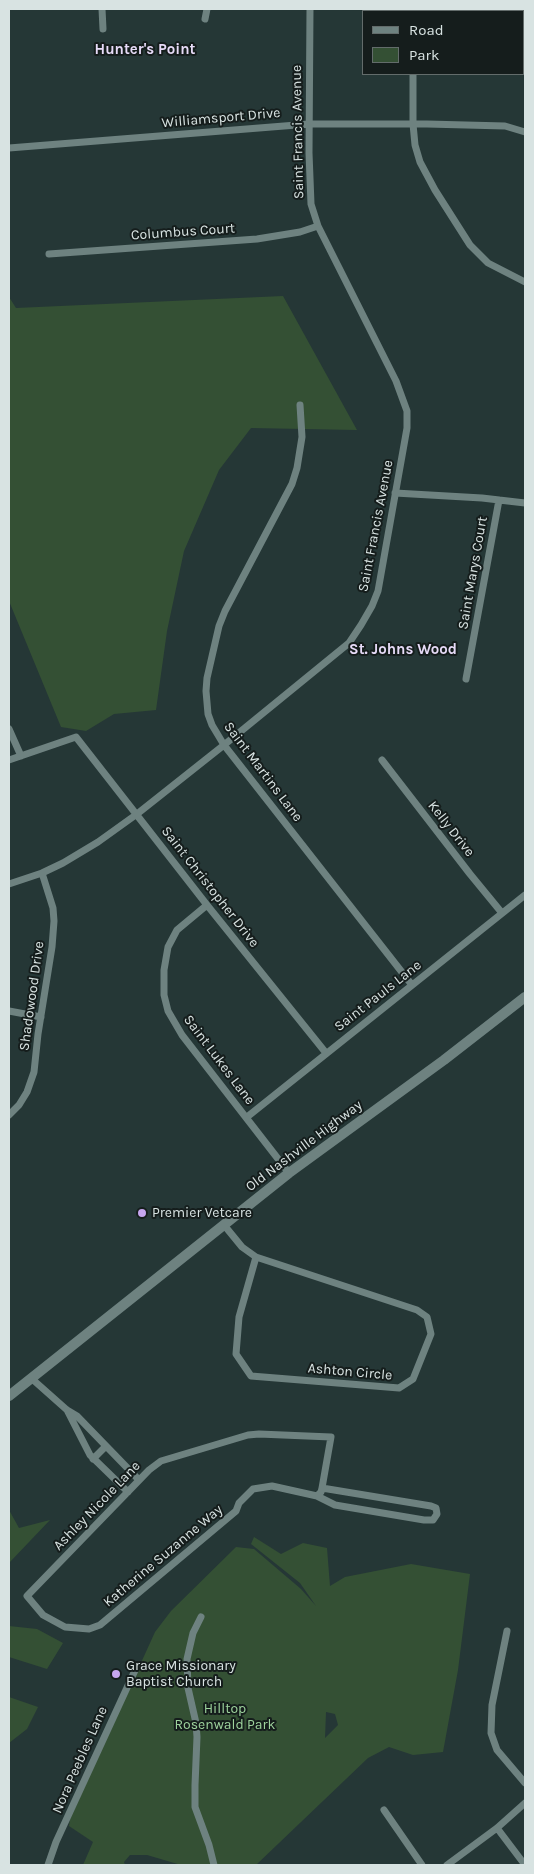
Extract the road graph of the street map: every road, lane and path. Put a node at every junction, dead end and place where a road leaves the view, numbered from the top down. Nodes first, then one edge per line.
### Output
1 (102, 9) edge
2 (206, 9) edge
3 (310, 9) edge
4 (206, 19) dead end
5 (103, 29) dead end
6 (413, 75) edge
7 (309, 124) junction
8 (413, 124) junction
9 (525, 132) edge
10 (9, 148) edge
11 (318, 226) junction
12 (49, 254) dead end
13 (525, 282) edge
14 (300, 405) dead end
15 (396, 493) junction
16 (499, 500) junction
17 (525, 503) edge
18 (466, 679) dead end
19 (9, 729) edge
20 (224, 745) junction
21 (21, 756) junction
22 (9, 760) edge
23 (382, 760) dead end
24 (137, 814) junction
25 (42, 873) junction
26 (9, 884) edge
27 (525, 895) edge
28 (207, 905) junction
29 (502, 913) junction
30 (412, 986) junction
31 (525, 997) edge
32 (9, 1011) edge
33 (41, 1017) junction
34 (326, 1052) junction
35 (9, 1115) edge
36 (247, 1117) junction
37 (289, 1173) junction
38 (224, 1224) junction
39 (256, 1257) junction
40 (31, 1378) junction
41 (9, 1396) edge
42 (67, 1410) junction
43 (106, 1446) junction
44 (93, 1459) junction
45 (139, 1480) junction
46 (322, 1488) junction
47 (128, 1492) junction
48 (318, 1496) junction
49 (35, 1588) joint
50 (201, 1616) dead end
51 (507, 1631) dead end
52 (137, 1666) dead end
53 (525, 1783) edge
54 (525, 1803) edge
55 (384, 1810) dead end
56 (497, 1828) junction
57 (48, 1865) edge
58 (214, 1865) edge
59 (422, 1865) edge
60 (447, 1865) edge
61 (525, 1865) edge

1 - 5 street
2 - 4 street
3 - 7 street, Saint Francis Avenue
6 - 8 street
7 - 8 street, Williamsport Drive
7 - 10 street, Williamsport Drive
7 - 11 street, Saint Francis Avenue
8 - 9 street, Williamsport Drive
8 - 13 street
11 - 12 street, Columbus Court
11 - 15 street, Saint Francis Avenue
14 - 20 street, Saint Martins Lane
15 - 16 street
15 - 20 street, Saint Francis Avenue
16 - 17 street
16 - 18 street, Saint Marys Court
19 - 21 street
20 - 24 street, Saint Francis Avenue
20 - 30 street, Saint Martins Lane
21 - 22 street
21 - 24 street, Saint Christopher Drive
23 - 29 street, Kelly Drive
24 - 25 street, Saint Francis Avenue
24 - 28 street, Saint Christopher Drive
25 - 26 street, Saint Francis Avenue
25 - 33 street, Shadowood Drive
27 - 29 street, Saint Pauls Lane
28 - 34 street, Saint Christopher Drive
28 - 36 street, Saint Lukes Lane
29 - 30 street, Saint Pauls Lane
30 - 34 street, Saint Pauls Lane
31 - 37 main road, Old Nashville Highway
32 - 33 street
33 - 35 street, Shadowood Drive
34 - 36 street, Saint Pauls Lane
36 - 37 street, Saint Lukes Lane
37 - 38 main road, Old Nashville Highway
38 - 39 street, Ashton Circle
38 - 40 main road, Old Nashville Highway
39 - 39 street, Ashton Circle
40 - 41 main road, Old Nashville Highway
40 - 42 street
42 - 43 street
42 - 44 street
43 - 44 street
43 - 45 street
44 - 47 street
45 - 46 street, Ashley Nicole Lane
45 - 47 street, Ashley Nicole Lane
46 - 48 street
46 - 48 street
47 - 49 street, Ashley Nicole Lane
48 - 49 street, Katherine Suzanne Way
50 - 58 street
51 - 53 street
52 - 57 street, Nora Peebles Lane
54 - 56 street
55 - 59 street
56 - 60 street
56 - 61 street

